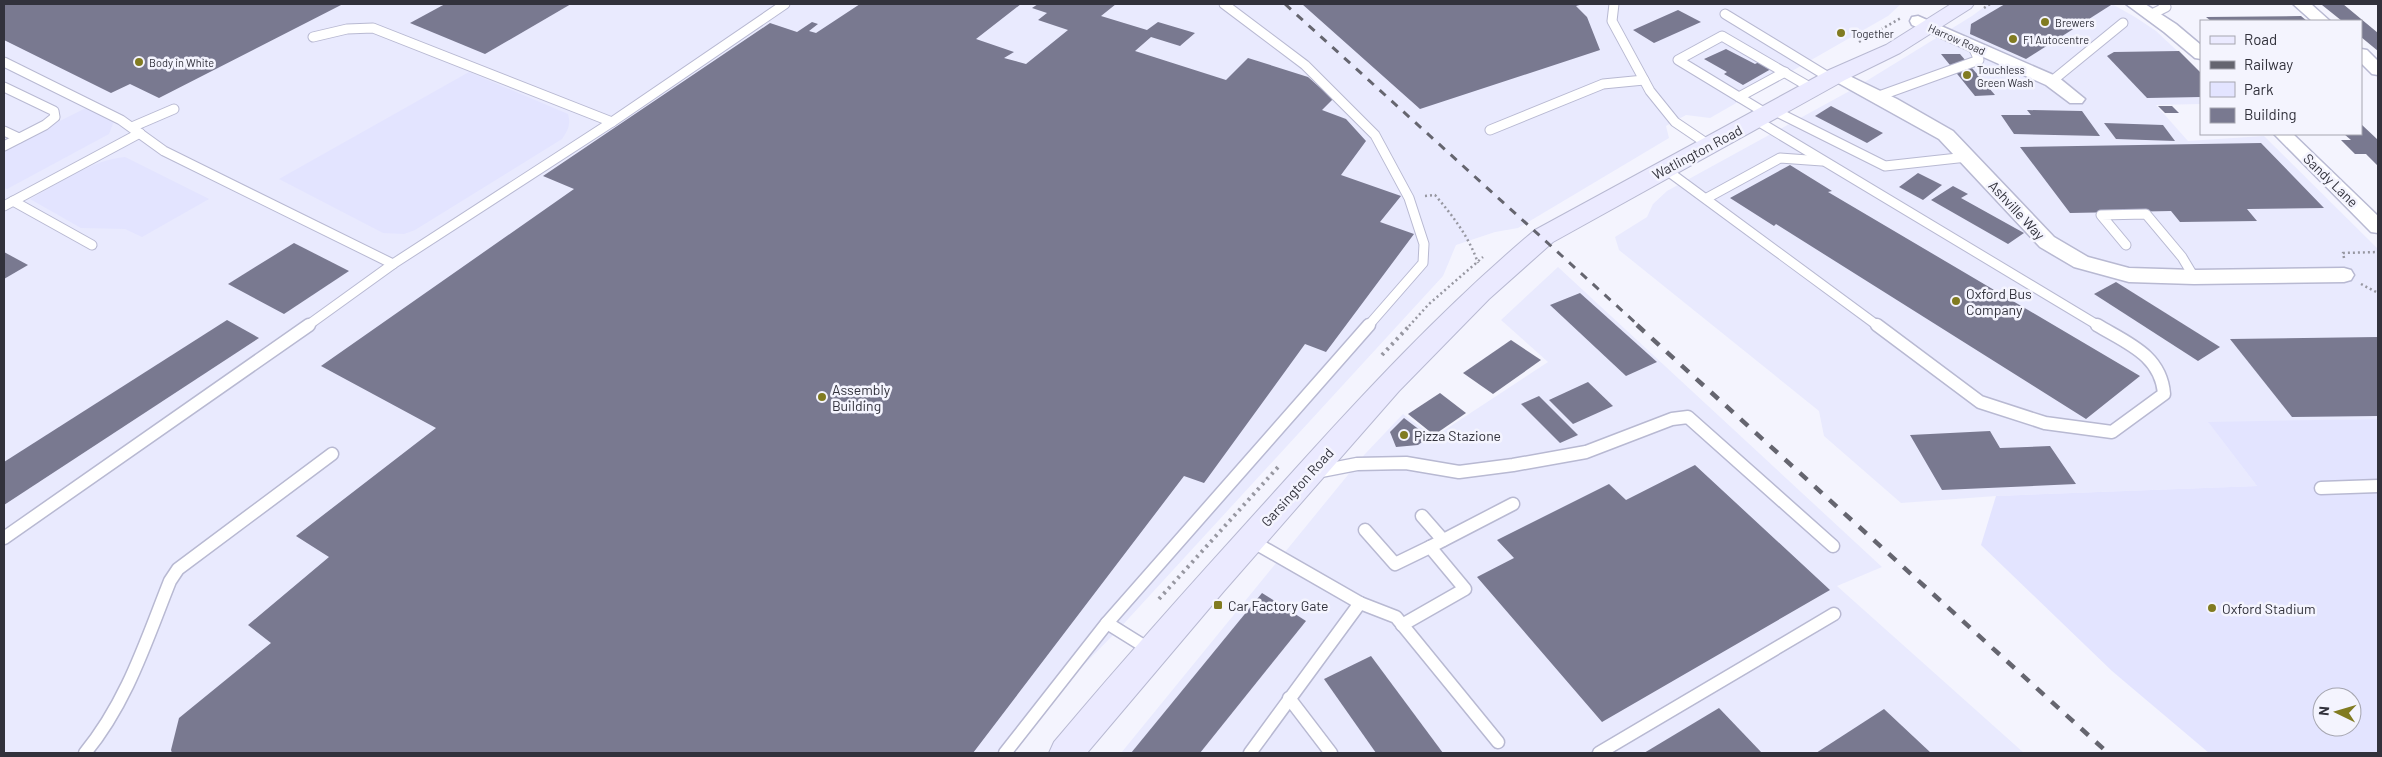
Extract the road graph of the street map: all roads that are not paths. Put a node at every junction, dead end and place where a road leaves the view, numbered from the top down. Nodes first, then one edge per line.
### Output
1 (785, 4) edge
2 (1224, 4) edge
3 (1614, 4) edge
4 (1938, 4) edge
5 (1964, 4) edge
6 (2134, 4) edge
7 (2301, 4) edge
8 (2156, 9) edge
9 (1725, 14) dead end
10 (2321, 20) edge
11 (2123, 23) dead end
12 (1931, 27) junction
13 (313, 38) dead end
14 (1972, 45) junction
15 (2200, 53) edge
16 (2362, 55) edge
17 (4, 62) edge
18 (2378, 70) edge
19 (1785, 72) junction
20 (1832, 77) junction
21 (1644, 80) junction
22 (2052, 81) junction
23 (4, 87) edge
24 (1879, 96) junction
25 (1739, 97) junction
26 (2076, 99) dead end
27 (174, 109) dead end
28 (1765, 114) junction
29 (612, 122) junction
30 (136, 130) junction
31 (1490, 130) dead end
32 (4, 131) edge
33 (2284, 135) edge
34 (19, 138) junction
35 (1710, 145) junction
36 (4, 146) edge
37 (1967, 157) junction
38 (1824, 161) junction
39 (1665, 169) junction
40 (1707, 198) junction
41 (8, 203) edge
42 (2378, 227) edge
43 (1544, 236) joint
44 (92, 245) dead end
45 (2126, 245) dead end
46 (393, 264) junction
47 (2344, 275) dead end
48 (2194, 277) junction
49 (332, 454) dead end
50 (1310, 473) junction
51 (2378, 486) edge
52 (2321, 488) dead end
53 (1513, 504) dead end
54 (1422, 516) dead end
55 (1365, 530) dead end
56 (4, 538) edge
57 (1250, 540) junction
58 (1443, 540) junction
59 (1833, 546) dead end
60 (1430, 547) junction
61 (1360, 603) junction
62 (1834, 614) dead end
63 (1402, 625) junction
64 (1113, 626) junction
65 (1152, 651) junction
66 (1289, 698) junction
67 (1498, 742) dead end
68 (85, 753) edge
69 (1005, 753) edge
70 (1066, 753) edge
71 (1250, 753) edge
72 (1331, 753) edge
73 (1599, 753) edge

1 - 29 lane
2 - 64 lane
3 - 21 lane
4 - 12 main road, Watlington Road
5 - 12 main road, Watlington Road
6 - 8 street
7 - 10 street
8 - 15 street
9 - 20 lane
11 - 22 lane
12 - 14 street, Harrow Road
12 - 20 main road, Watlington Road
13 - 29 lane
14 - 22 street, Harrow Road
14 - 24 lane
16 - 18 street
17 - 30 lane
19 - 20 lane
19 - 25 lane
19 - 25 lane
20 - 24 street, Ashville Way
20 - 28 main road, Watlington Road
21 - 31 lane
21 - 35 lane
22 - 26 street, Harrow Road
23 - 34 lane
24 - 37 street, Ashville Way
25 - 28 lane
27 - 30 lane
28 - 35 main road, Watlington Road
28 - 37 lane
28 - 38 lane
29 - 46 lane
30 - 41 lane
30 - 46 lane
32 - 34 lane
33 - 42 street, Sandy Lane
34 - 36 lane
35 - 39 main road, Watlington Road
37 - 48 street, Ashville Way
38 - 40 lane
38 - 40 lane
39 - 40 lane
39 - 43 main road, Watlington Road
41 - 44 lane
43 - 50 main road, Garsington Road
45 - 48 lane
46 - 56 lane
47 - 48 street, Ashville Way
49 - 68 lane
50 - 57 main road, Garsington Road
50 - 59 lane
51 - 52 lane
53 - 58 lane
54 - 58 lane
55 - 60 lane
57 - 61 lane
57 - 65 main road, Garsington Road
58 - 60 lane
60 - 63 lane
61 - 63 lane
61 - 66 lane
62 - 73 lane
63 - 67 lane
64 - 65 lane
64 - 69 lane
65 - 70 main road, Garsington Road
66 - 71 lane
66 - 72 lane

